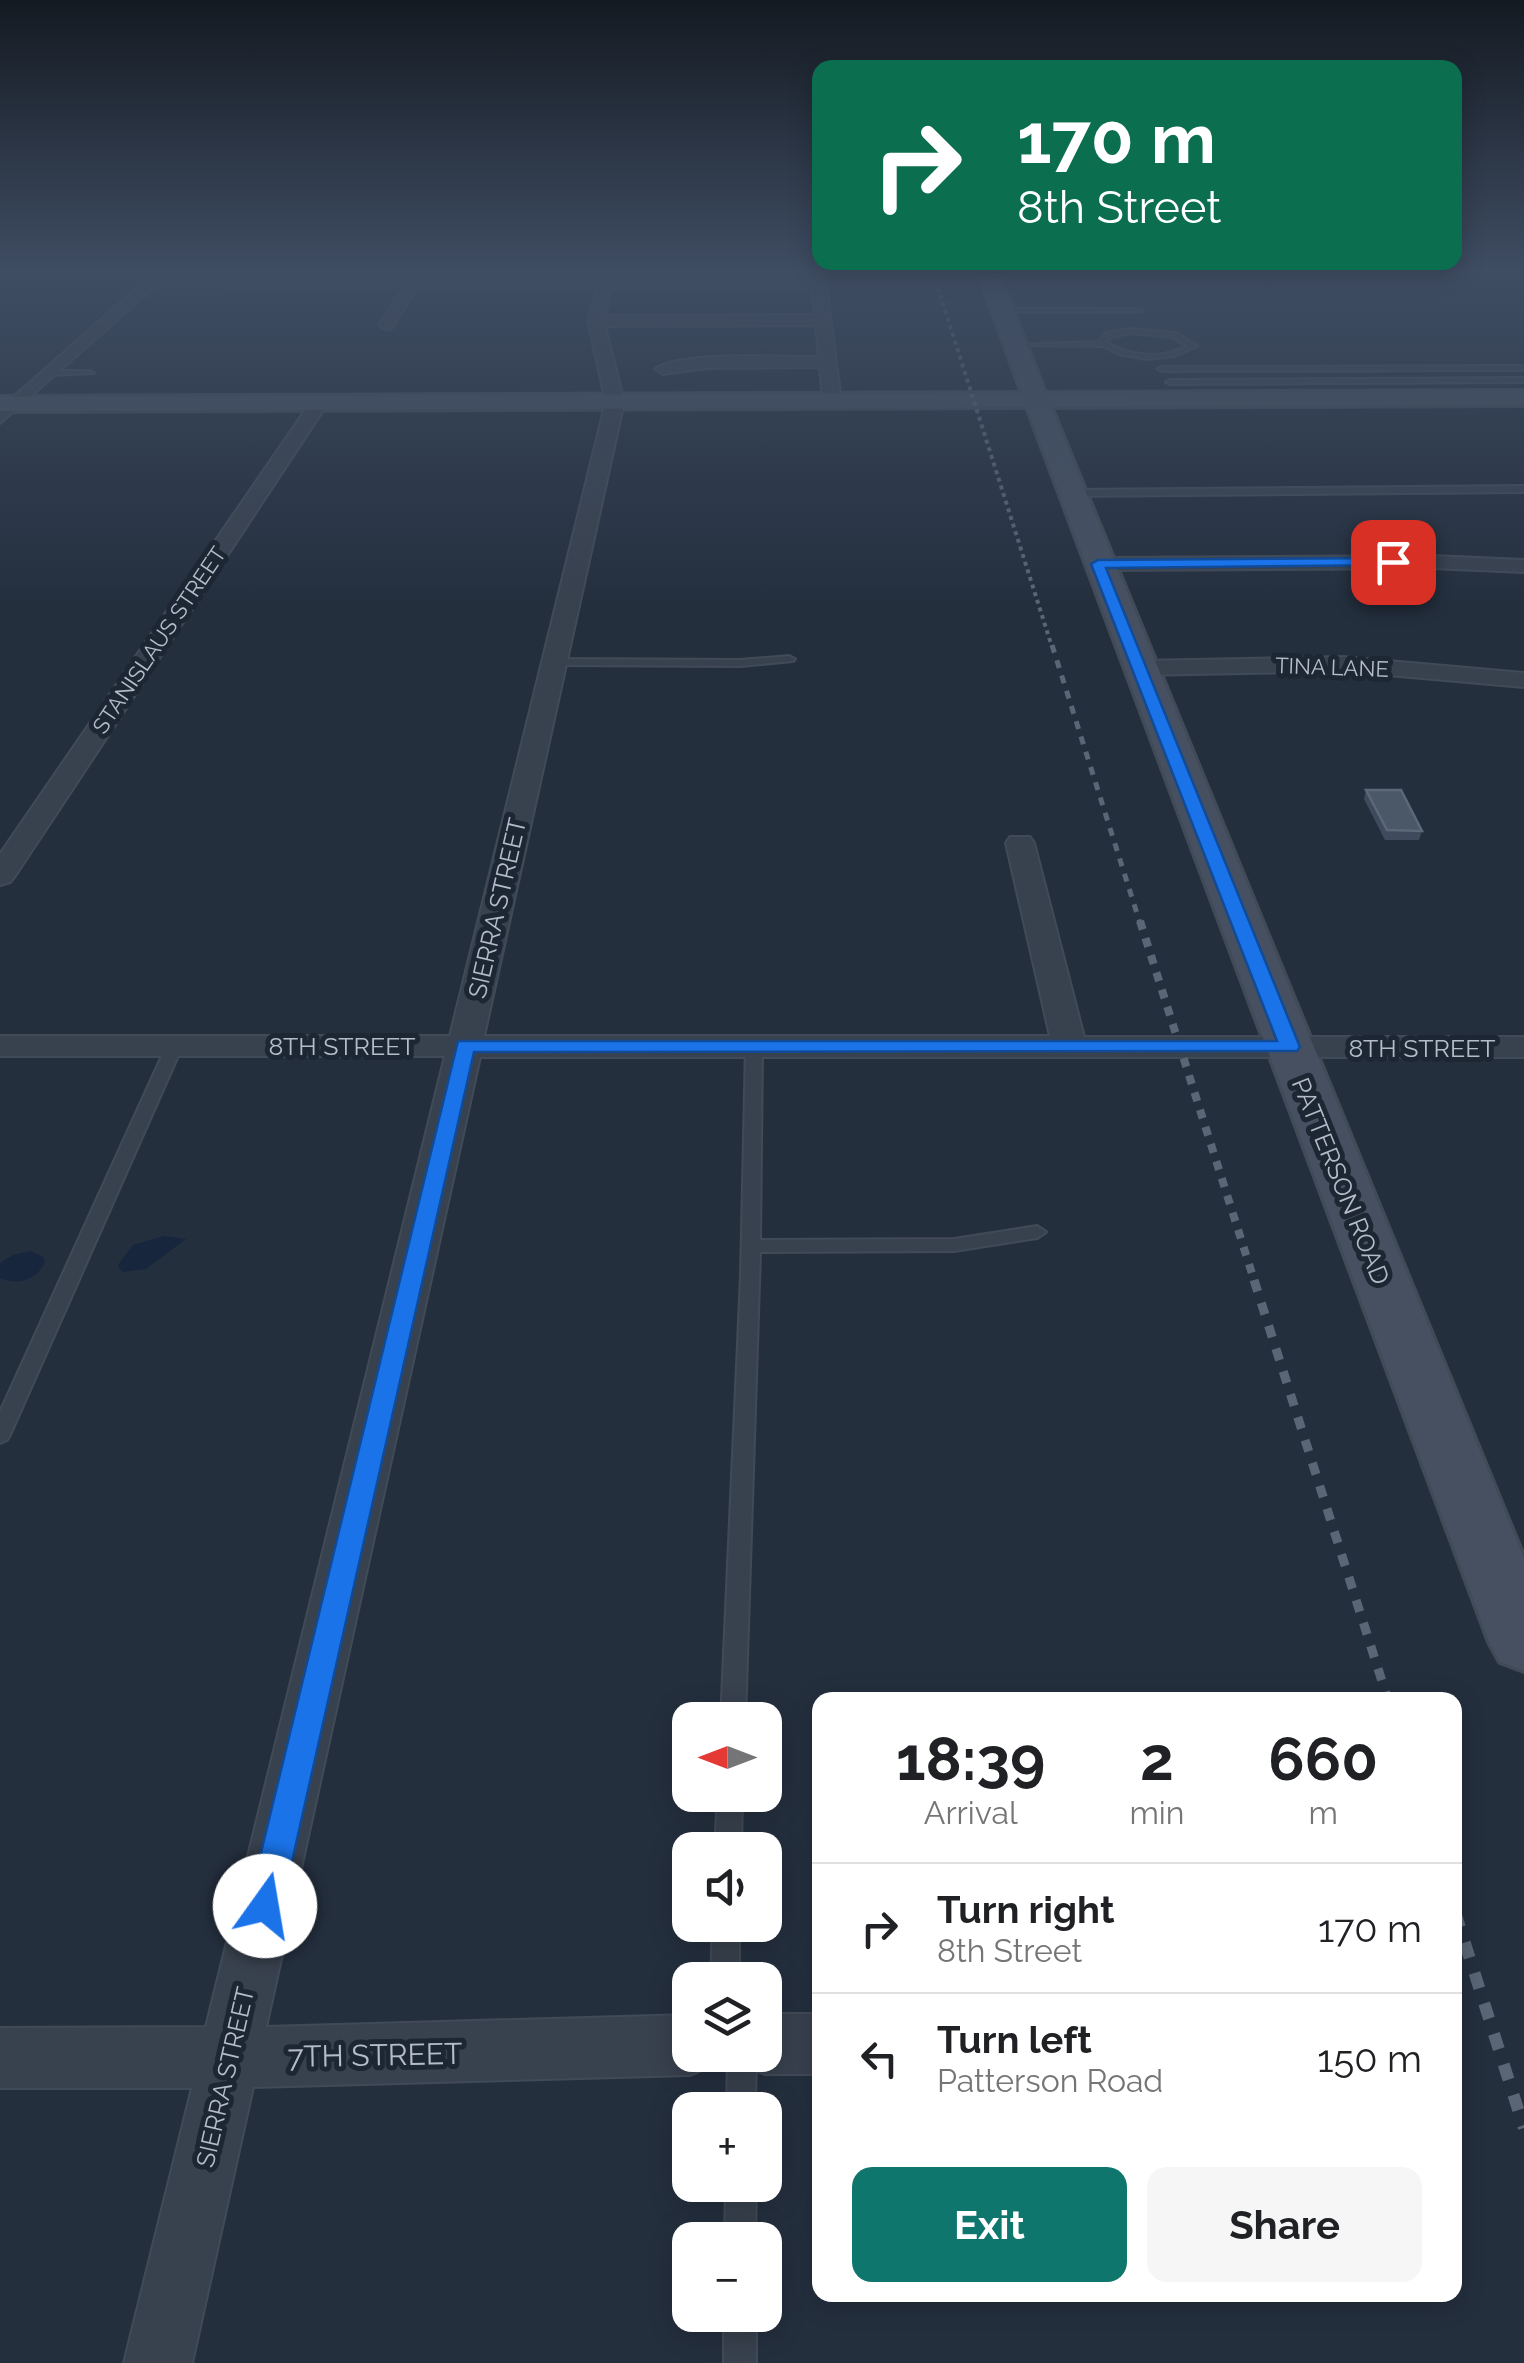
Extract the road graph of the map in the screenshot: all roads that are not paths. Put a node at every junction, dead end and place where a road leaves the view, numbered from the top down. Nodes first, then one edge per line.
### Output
1 (39, 382) edge
2 (610, 382) edge
3 (830, 382) edge
4 (1029, 382) edge
5 (1170, 382) edge
6 (1345, 382) edge
7 (1175, 390) junction
8 (1524, 398) edge
9 (832, 400) junction
10 (1036, 400) junction
11 (615, 402) junction
12 (319, 403) junction
13 (5, 409) edge
14 (1524, 490) edge
15 (1072, 493) junction
16 (1098, 564) junction
17 (1524, 566) edge
18 (789, 660) dead end
19 (555, 662) junction
20 (1139, 668) junction
21 (1524, 680) edge
22 (1020, 844) dead end
23 (0, 876) edge
24 (0, 1046) edge
25 (465, 1046) junction
26 (754, 1046) junction
27 (1069, 1046) junction
28 (174, 1047) junction
29 (1290, 1047) junction
30 (1524, 1047) edge
31 (1037, 1232) dead end
32 (751, 1246) junction
33 (0, 1435) edge
34 (1524, 1642) edge
35 (734, 1702) edge
36 (782, 2044) edge
37 (812, 2044) edge
38 (672, 2046) edge
39 (229, 2056) junction
40 (0, 2058) edge
41 (740, 2332) edge
42 (158, 2363) edge
43 (740, 2363) edge

1 - 13 street
2 - 11 street, SIERRA STREET
3 - 9 street
4 - 10 main road, PATTERSON ROAD
5 - 7 lane
6 - 7 lane
7 - 8 main road
7 - 10 main road
9 - 10 main road
9 - 11 main road
10 - 15 main road, PATTERSON ROAD
11 - 12 main road
11 - 19 street, SIERRA STREET
12 - 13 main road
12 - 23 street, STANISLAUS STREET
14 - 15 lane
15 - 16 main road, PATTERSON ROAD
16 - 17 street
16 - 20 main road, PATTERSON ROAD
18 - 19 lane
19 - 25 street, SIERRA STREET
20 - 21 street, TINA LANE
20 - 29 main road, PATTERSON ROAD
22 - 27 street
24 - 28 street, 8TH STREET
25 - 26 street, 8TH STREET
25 - 28 street, 8TH STREET
25 - 39 street, SIERRA STREET
26 - 27 street, 8TH STREET
26 - 32 lane
27 - 29 street, 8TH STREET
28 - 33 lane
29 - 30 street, 8TH STREET
29 - 34 main road, PATTERSON ROAD
31 - 32 lane
32 - 35 lane
36 - 37 street
38 - 39 street, 7TH STREET
39 - 40 street, 7TH STREET
39 - 42 street, SIERRA STREET
41 - 43 lane

